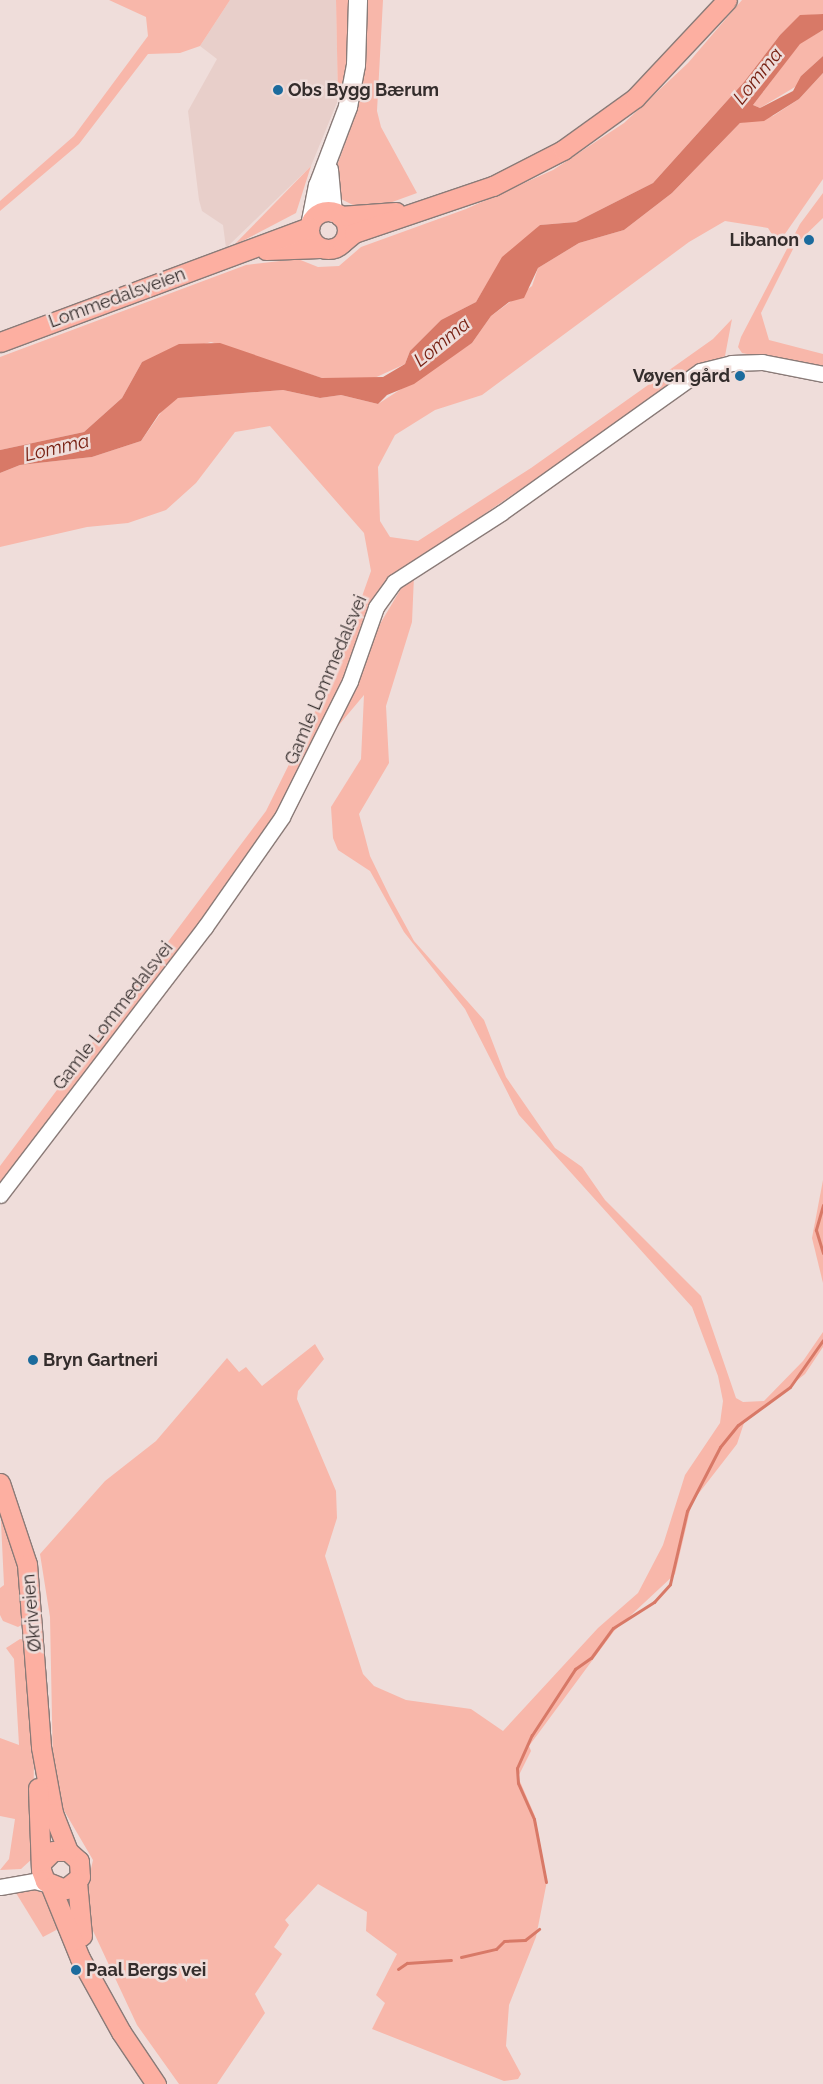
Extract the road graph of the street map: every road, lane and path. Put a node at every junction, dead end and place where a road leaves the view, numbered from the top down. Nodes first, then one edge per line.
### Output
1 (358, 0) edge
2 (727, 0) edge
3 (330, 159) junction
4 (420, 211) junction
5 (337, 214) junction
6 (310, 224) junction
7 (342, 243) junction
8 (320, 248) junction
9 (235, 255) junction
10 (0, 342) edge
11 (823, 374) edge
12 (0, 1195) edge
13 (0, 1483) edge
14 (41, 1747) junction
15 (68, 1851) junction
16 (43, 1863) junction
17 (0, 1880) edge
18 (77, 1882) junction
19 (50, 1886) junction
20 (0, 1887) edge
21 (99, 1992) junction
22 (156, 2084) edge

1 - 3 main road
2 - 4 main road
3 - 5 main road
3 - 6 main road
4 - 5 main road
4 - 7 main road
5 - 6 main road
5 - 7 main road
6 - 8 main road
6 - 9 main road, Lommedalsveien
7 - 8 main road
8 - 9 main road, Lommedalsveien
9 - 10 main road, Lommedalsveien
11 - 12 street, Gamle Lommedalsvei
13 - 14 main road, Økriveien
14 - 15 main road, Økriveien
14 - 16 main road, Økriveien
15 - 16 main road
15 - 18 main road
16 - 17 street
16 - 19 main road
18 - 19 main road
18 - 21 main road
19 - 20 street
19 - 21 main road
21 - 22 main road

